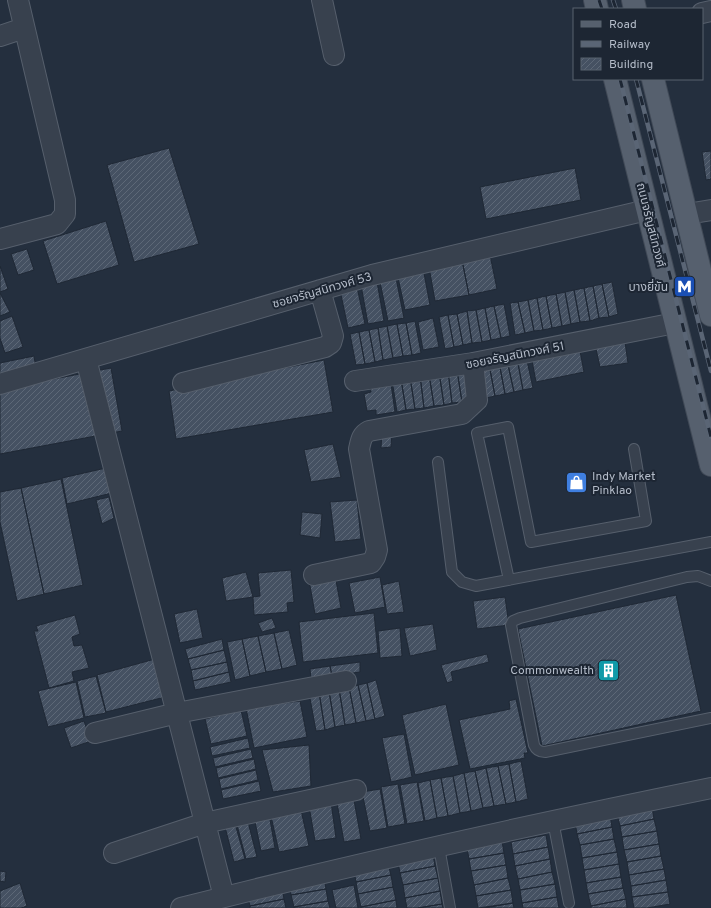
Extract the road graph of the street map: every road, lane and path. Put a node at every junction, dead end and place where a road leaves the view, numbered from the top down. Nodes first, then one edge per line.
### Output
1 (18, 0) edge
2 (322, 0) edge
3 (24, 28) junction
4 (0, 36) edge
5 (334, 55) dead end
6 (615, 80) edge
7 (653, 80) edge
8 (647, 210) junction
9 (711, 210) edge
10 (687, 214) junction
11 (0, 239) edge
12 (320, 290) junction
13 (711, 315) edge
14 (675, 323) junction
15 (86, 359) junction
16 (473, 363) junction
17 (355, 381) dead end
18 (183, 383) dead end
19 (0, 384) edge
20 (634, 449) dead end
21 (438, 462) dead end
22 (711, 465) edge
23 (711, 542) edge
24 (314, 575) dead end
25 (509, 580) junction
26 (711, 581) edge
27 (346, 681) dead end
28 (177, 713) junction
29 (711, 718) edge
30 (95, 733) dead end
31 (711, 788) edge
32 (356, 790) dead end
33 (553, 822) junction
34 (205, 824) junction
35 (439, 847) junction
36 (114, 853) dead end
37 (224, 897) junction
38 (569, 903) dead end
39 (205, 905) edge
40 (181, 908) edge
41 (450, 908) edge

1 - 3 street
2 - 5 street
3 - 4 street
3 - 11 street
6 - 8 main road, ถนนจรัญสนิทวงศ์
7 - 10 main road
8 - 12 street, ซอยจรัญสนิทวงศ์ 53
8 - 14 main road, ถนนจรัญสนิทวงศ์
9 - 10 street
10 - 13 main road
12 - 15 street, ซอยจรัญสนิทวงศ์ 53
12 - 18 street
14 - 16 street, ซอยจรัญสนิทวงศ์ 51
14 - 22 main road, ถนนจรัญสนิทวงศ์
15 - 19 street, ซอยจรัญสนิทวงศ์ 53
15 - 28 street
16 - 17 street, ซอยจรัญสนิทวงศ์ 51
16 - 24 street
20 - 25 lane
21 - 25 lane
23 - 25 lane
26 - 29 lane
27 - 28 street
28 - 30 street
28 - 34 street
31 - 33 street
32 - 34 street
33 - 35 street
33 - 38 lane
34 - 36 street
34 - 37 street
35 - 37 street
35 - 41 lane
37 - 39 street
39 - 40 street

